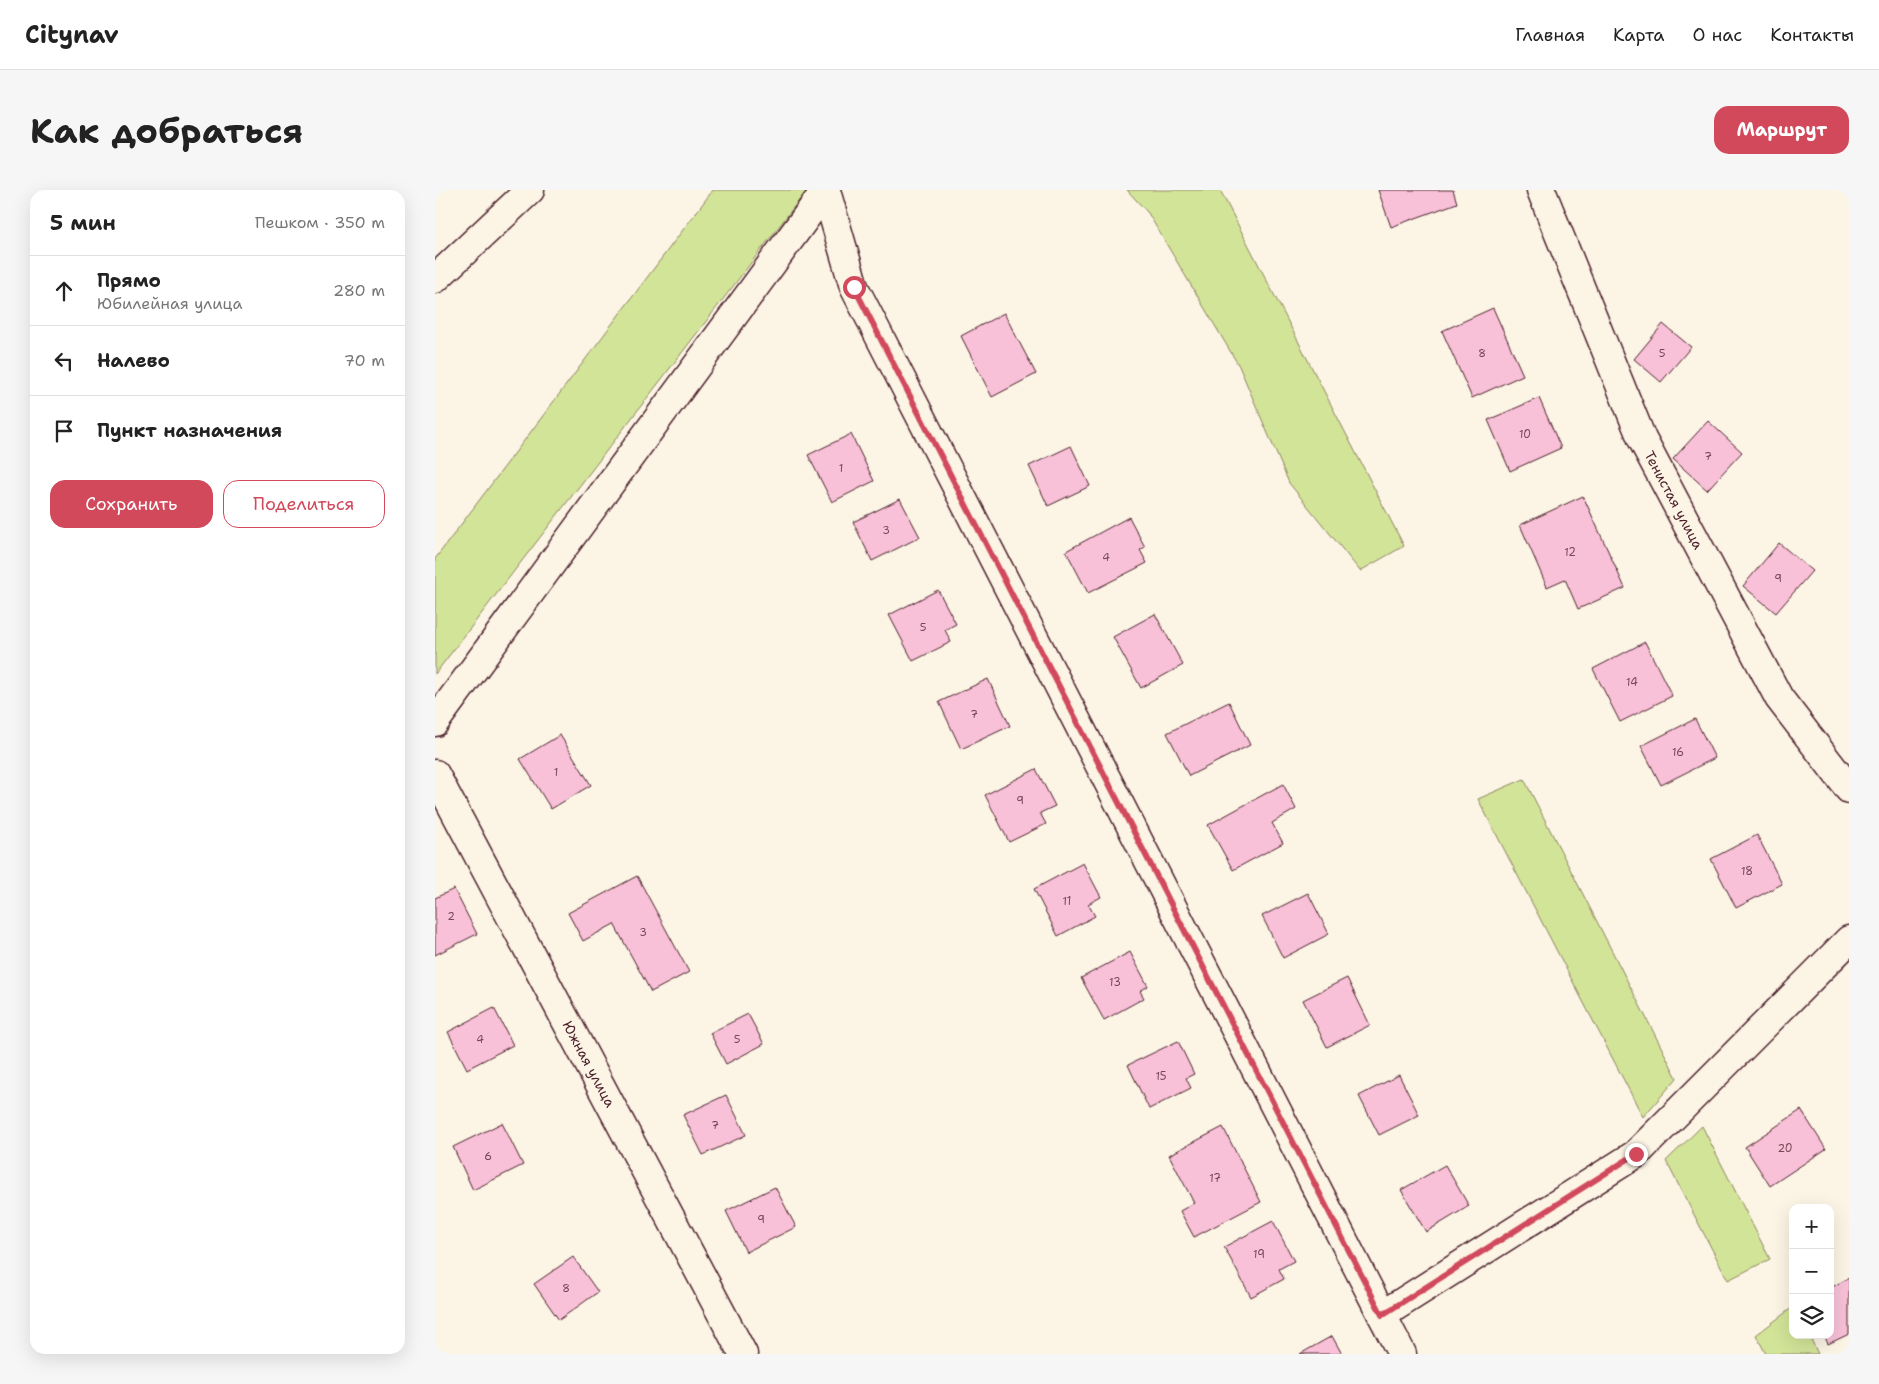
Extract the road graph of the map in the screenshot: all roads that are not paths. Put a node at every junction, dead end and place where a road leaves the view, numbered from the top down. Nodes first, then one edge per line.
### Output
1 (529, 190) edge
2 (826, 190) edge
3 (1541, 190) edge
4 (435, 279) edge
5 (435, 722) edge
6 (435, 774) edge
7 (1849, 788) edge
8 (1849, 940) edge
9 (1382, 1315) junction
10 (743, 1354) edge
11 (1401, 1354) edge

1 - 4 street
2 - 5 street
2 - 9 street
3 - 7 street, Тенистая улица
6 - 10 street, Южная улица
8 - 9 street
9 - 11 street

